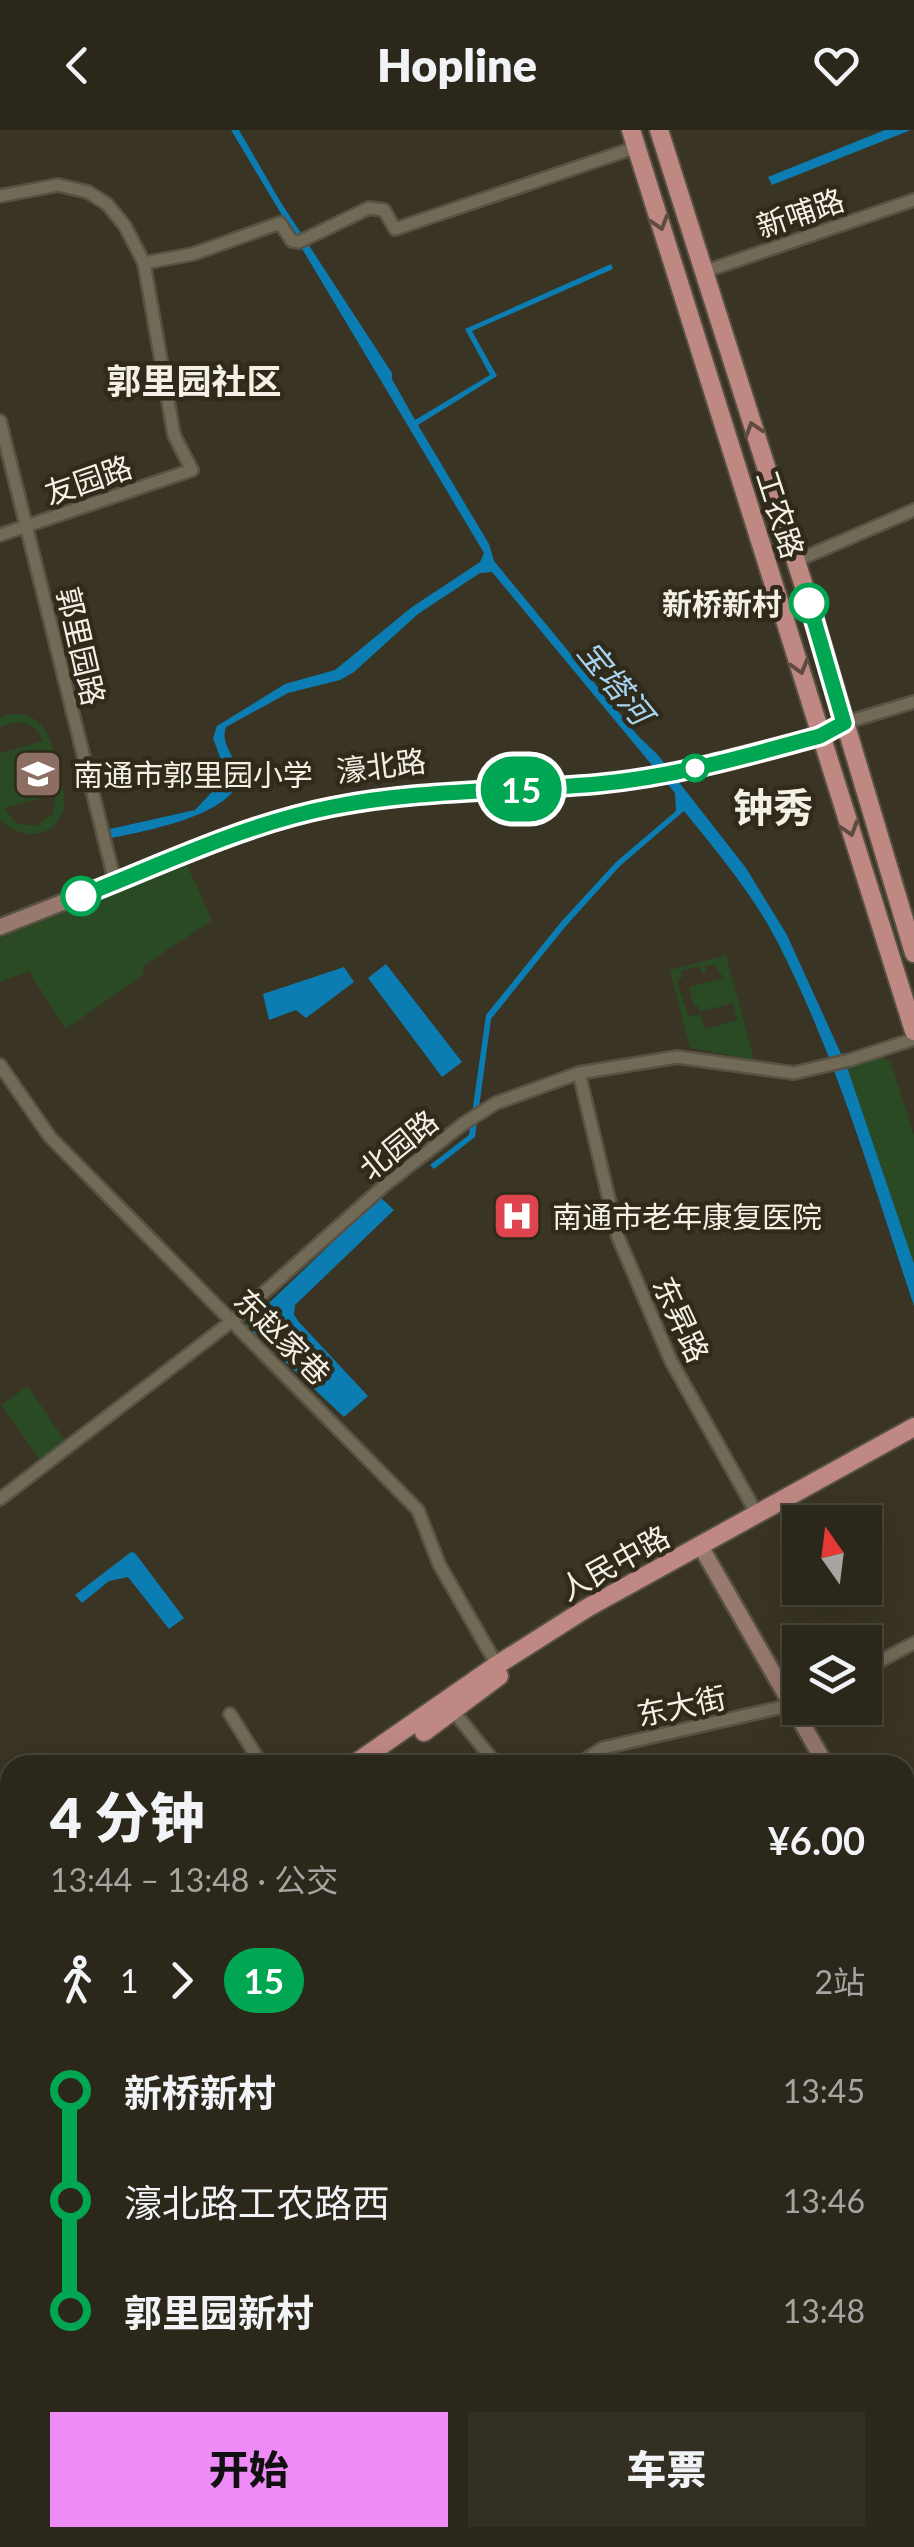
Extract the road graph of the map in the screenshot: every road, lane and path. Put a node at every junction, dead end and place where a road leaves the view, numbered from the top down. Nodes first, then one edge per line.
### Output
1 (659, 130) edge
2 (634, 138) edge
3 (0, 196) edge
4 (914, 200) edge
5 (144, 263) junction
6 (703, 272) junction
7 (0, 421) edge
8 (914, 510) edge
9 (26, 526) junction
10 (0, 535) edge
11 (796, 562) junction
12 (914, 702) edge
13 (844, 723) junction
14 (819, 731) junction
15 (114, 878) junction
16 (0, 919) edge
17 (0, 927) edge
18 (914, 953) edge
19 (914, 1030) edge
20 (914, 1039) edge
21 (0, 1066) edge
22 (579, 1074) junction
23 (232, 1322) junction
24 (914, 1427) edge
25 (914, 1440) edge
26 (0, 1499) edge
27 (758, 1514) junction
28 (705, 1554) junction
29 (914, 1643) edge
30 (882, 1660) edge
31 (497, 1664) junction
32 (782, 1680) edge
33 (782, 1708) edge
34 (454, 1712) junction
35 (230, 1714) dead end
36 (807, 1725) edge
37 (256, 1755) edge
38 (367, 1755) edge
39 (388, 1755) edge
40 (489, 1755) edge
41 (592, 1755) edge
42 (821, 1755) edge

1 - 6 main road, 工农路
2 - 5 street
2 -> 14 main road, 工农路
3 - 5 street
4 - 6 street, 新哺路
5 - 9 street, 友园路
11 -> 6 main road, 工农路
7 - 9 street, 郭里园路
8 - 11 street
9 - 10 street, 友园路
9 - 15 street, 郭里园路
11 - 13 main road, 工农路
12 - 13 street, 濠北路
13 - 14 street, 濠北路
13 - 18 main road, 工农路
14 - 15 street, 濠北路
14 -> 19 main road, 工农路
15 - 16 street, 濠北路
15 - 17 street, 濠北路
20 - 22 street, 北园路
21 - 23 street, 东赵家巷
22 - 23 street, 北园路
22 - 27 street, 东昇路
23 - 26 street, 北园路
23 - 31 street, 东赵家巷
24 - 27 main road, 人民中路
25 - 28 main road, 人民中路
27 - 31 main road, 人民中路
28 - 32 street
28 - 34 main road, 人民中路
29 - 30 street
31 - 38 main road, 人民中路
33 - 41 street, 东大街
34 - 39 main road, 人民中路
34 - 40 street
35 - 37 street
36 - 42 street

